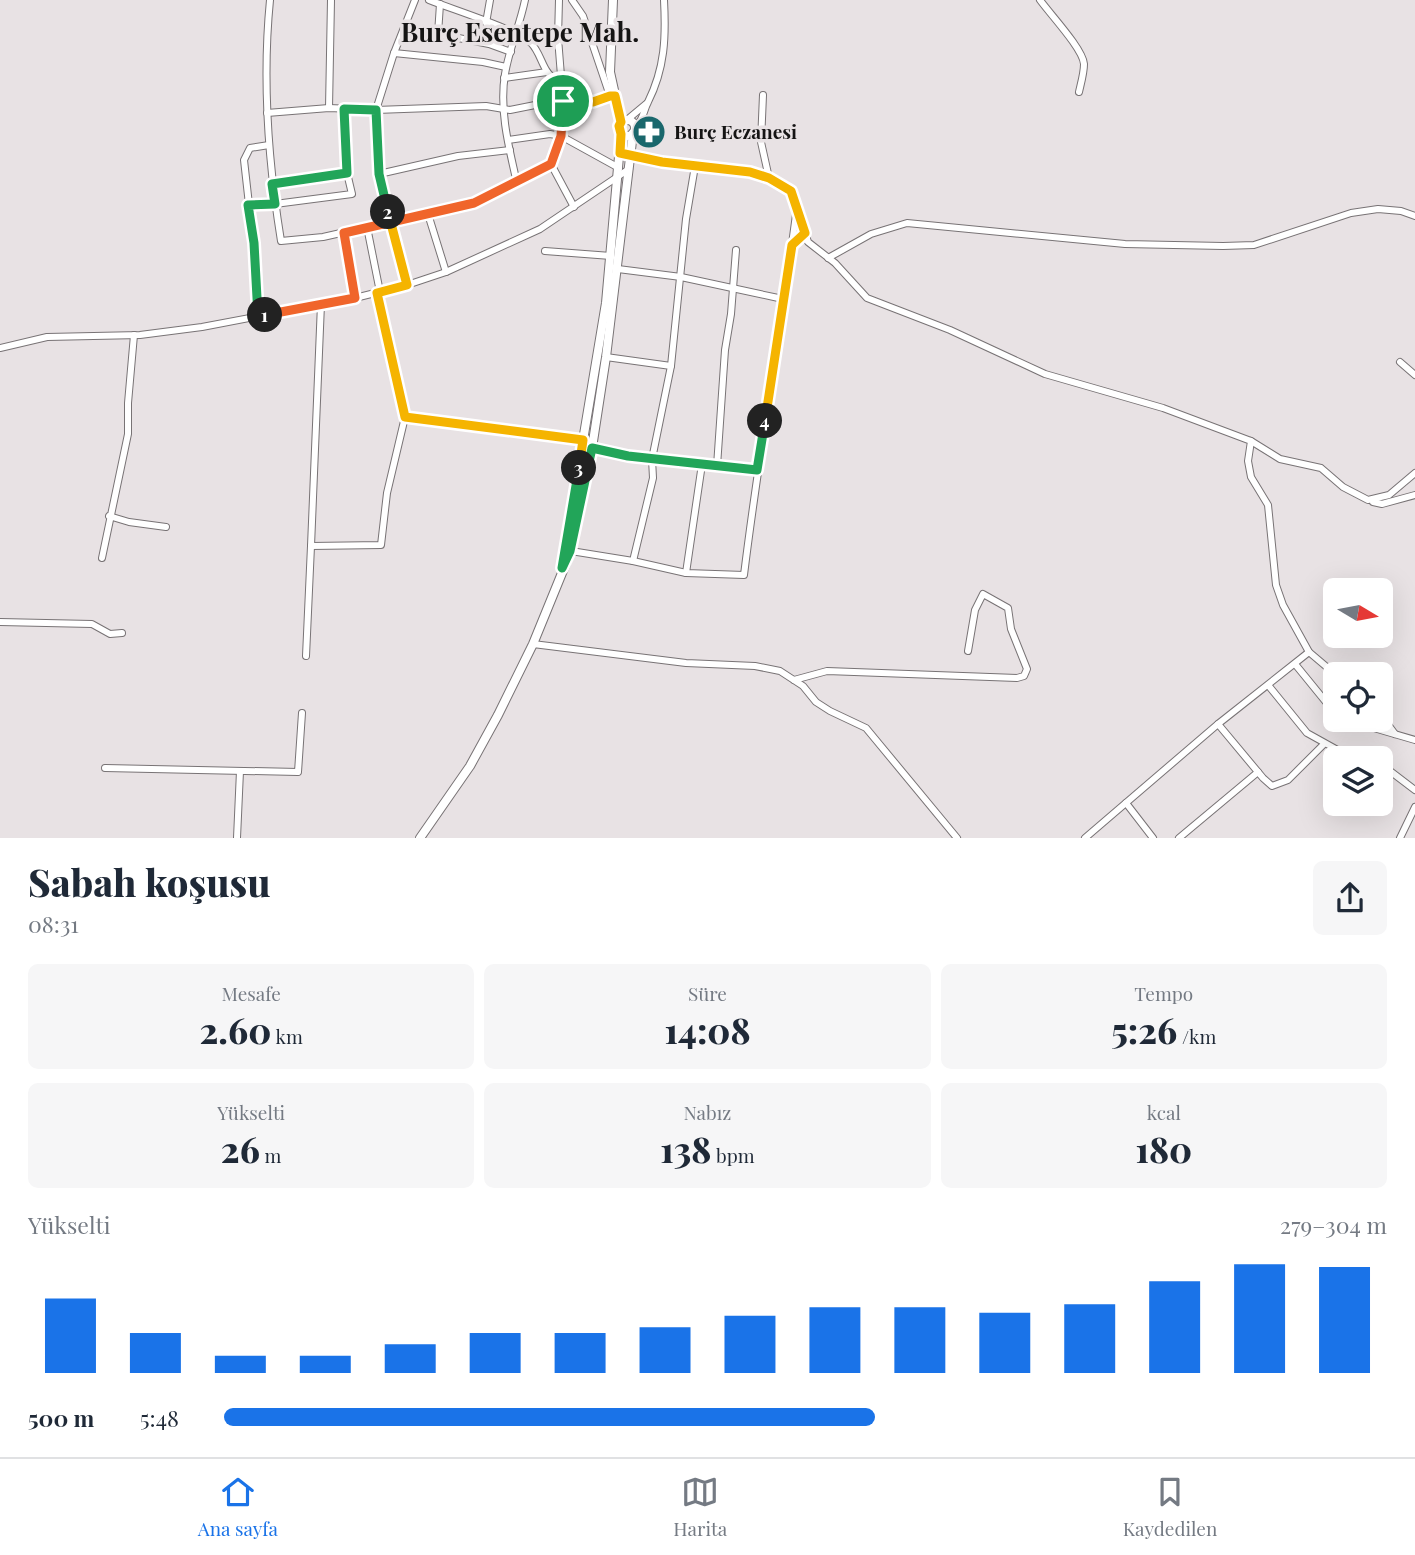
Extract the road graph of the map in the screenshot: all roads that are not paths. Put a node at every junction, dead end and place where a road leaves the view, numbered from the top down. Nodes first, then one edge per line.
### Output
1 (270, 0) edge
2 (331, 0) edge
3 (415, 0) edge
4 (429, 0) edge
5 (490, 0) edge
6 (525, 0) edge
7 (559, 0) edge
8 (572, 0) edge
9 (613, 0) edge
10 (664, 0) edge
11 (1040, 0) edge
12 (440, 4) junction
13 (486, 23) junction
14 (517, 34) junction
15 (511, 52) junction
16 (394, 53) junction
17 (506, 67) junction
18 (547, 72) junction
19 (504, 78) junction
20 (560, 81) junction
21 (1079, 92) dead end
22 (762, 95) dead end
23 (613, 96) junction
24 (563, 101) junction
25 (646, 104) junction
26 (330, 108) junction
27 (503, 108) junction
28 (344, 109) junction
29 (376, 110) junction
30 (267, 114) junction
31 (625, 120) junction
32 (634, 130) junction
33 (621, 134) junction
34 (561, 136) junction
35 (508, 140) junction
36 (269, 145) junction
37 (510, 150) junction
38 (620, 153) junction
39 (631, 155) junction
40 (551, 164) junction
41 (695, 166) junction
42 (622, 171) junction
43 (347, 173) junction
44 (379, 174) junction
45 (769, 178) junction
46 (517, 183) junction
47 (272, 184) junction
48 (275, 204) junction
49 (248, 205) junction
50 (574, 207) junction
51 (797, 207) junction
52 (428, 214) junction
53 (1415, 216) edge
54 (391, 222) junction
55 (367, 227) junction
56 (344, 233) junction
57 (805, 233) junction
58 (792, 245) junction
59 (736, 250) dead end
60 (545, 251) dead end
61 (611, 256) junction
62 (828, 258) junction
63 (618, 269) junction
64 (446, 272) junction
65 (681, 277) junction
66 (407, 285) junction
67 (733, 289) junction
68 (378, 293) junction
69 (355, 298) junction
70 (783, 299) junction
71 (321, 304) junction
72 (258, 316) junction
73 (134, 335) junction
74 (0, 348) edge
75 (606, 357) junction
76 (1400, 362) dead end
77 (671, 366) junction
78 (1415, 374) edge
79 (405, 417) junction
80 (588, 435) junction
81 (1251, 441) junction
82 (592, 448) junction
83 (652, 459) junction
84 (702, 464) junction
85 (717, 466) junction
86 (757, 470) junction
87 (1415, 473) edge
88 (1415, 495) edge
89 (1368, 500) junction
90 (109, 516) junction
91 (166, 527) dead end
92 (311, 546) junction
93 (570, 551) junction
94 (102, 558) dead end
95 (633, 561) junction
96 (562, 568) junction
97 (686, 573) junction
98 (0, 622) edge
99 (122, 633) dead end
100 (533, 645) junction
101 (968, 650) dead end
102 (1309, 652) junction
103 (306, 656) dead end
104 (1295, 664) junction
105 (1323, 664) edge
106 (794, 680) junction
107 (1268, 685) junction
108 (1323, 698) edge
109 (302, 713) dead end
110 (1218, 724) junction
111 (1393, 731) edge
112 (1389, 732) edge
113 (1395, 734) junction
114 (1415, 740) edge
115 (1324, 744) junction
116 (1328, 746) edge
117 (105, 768) dead end
118 (240, 771) junction
119 (1258, 772) junction
120 (1393, 773) edge
121 (1415, 790) edge
122 (1126, 803) junction
123 (1415, 807) edge
124 (237, 838) edge
125 (420, 838) edge
126 (957, 838) edge
127 (1085, 838) edge
128 (1153, 838) edge
129 (1180, 838) edge
130 (1400, 838) edge

1 - 30 street
2 - 26 street
3 - 16 street
4 - 12 street
5 - 13 street
6 - 14 street
7 - 20 street
8 - 23 street
9 - 23 main road
10 - 25 street
11 - 21 street
12 - 13 street
12 - 15 street
13 - 14 street
14 - 15 street
14 - 18 street
15 - 17 street
16 - 17 street
16 - 29 street
17 - 19 street
18 - 19 street
18 - 20 street
19 - 27 street
20 - 24 street
22 - 45 street
23 - 24 street
23 - 31 main road
24 - 27 street
24 - 34 street
25 - 31 street
25 - 32 street
26 - 28 street
26 - 30 street
27 - 29 street
27 - 35 street
28 - 29 street
28 - 43 street
29 - 44 street
30 - 36 street
31 - 32 main road
31 - 33 main road
32 - 33 main road
32 - 39 main road
33 - 38 main road
34 - 35 street
34 - 40 street
34 - 42 street
35 - 37 street
36 - 47 street
36 - 49 street
37 - 44 street
37 - 46 street
38 - 39 street
38 - 42 main road
39 - 41 street
39 - 42 main road
40 - 46 street
40 - 50 street
41 - 45 street
41 - 65 street
42 - 50 street
42 - 61 main road
42 - 63 main road
43 - 47 street
43 - 48 street
44 - 54 street
45 - 51 street
46 - 52 street
47 - 48 street
48 - 49 street
48 - 56 street
49 - 72 street
50 - 64 street
51 - 57 street
51 - 58 street
52 - 54 street
52 - 64 street
53 - 62 street
54 - 55 street
54 - 66 street
55 - 56 street
55 - 68 street
56 - 69 street
57 - 58 street
57 - 62 street
58 - 70 street
59 - 67 street
60 - 61 street
61 - 80 main road
62 - 81 street
63 - 65 street
63 - 75 main road
64 - 66 street
65 - 67 street
65 - 77 street
66 - 68 street
67 - 70 street
67 - 85 street
68 - 69 street
68 - 79 street
69 - 71 street
70 - 86 street
71 - 72 street
71 - 92 street
72 - 73 street
73 - 74 street
73 - 90 street
75 - 77 street
75 - 80 main road
76 - 78 street
77 - 83 street
79 - 80 street
79 - 92 street
80 - 82 main road
80 - 96 main road
81 - 89 street
81 - 102 street
82 - 83 street
82 - 93 main road
83 - 84 street
83 - 95 street
84 - 85 street
84 - 97 street
85 - 86 street
86 - 97 street
87 - 89 street
88 - 89 street
90 - 91 street
90 - 94 street
92 - 103 street
93 - 95 street
93 - 96 main road
95 - 97 street
96 - 100 main road
98 - 99 street
100 - 106 street
100 - 125 main road
101 - 106 street
102 - 104 street
102 - 105 street
104 - 107 street
104 - 108 street
106 - 126 street
107 - 110 street
107 - 115 street
109 - 118 street
110 - 119 street
110 - 122 street
111 - 113 street
112 - 113 street
113 - 114 street
115 - 116 street
115 - 119 street
117 - 118 street
118 - 124 street
119 - 129 street
120 - 121 street
122 - 127 street
122 - 128 street
123 - 130 street

